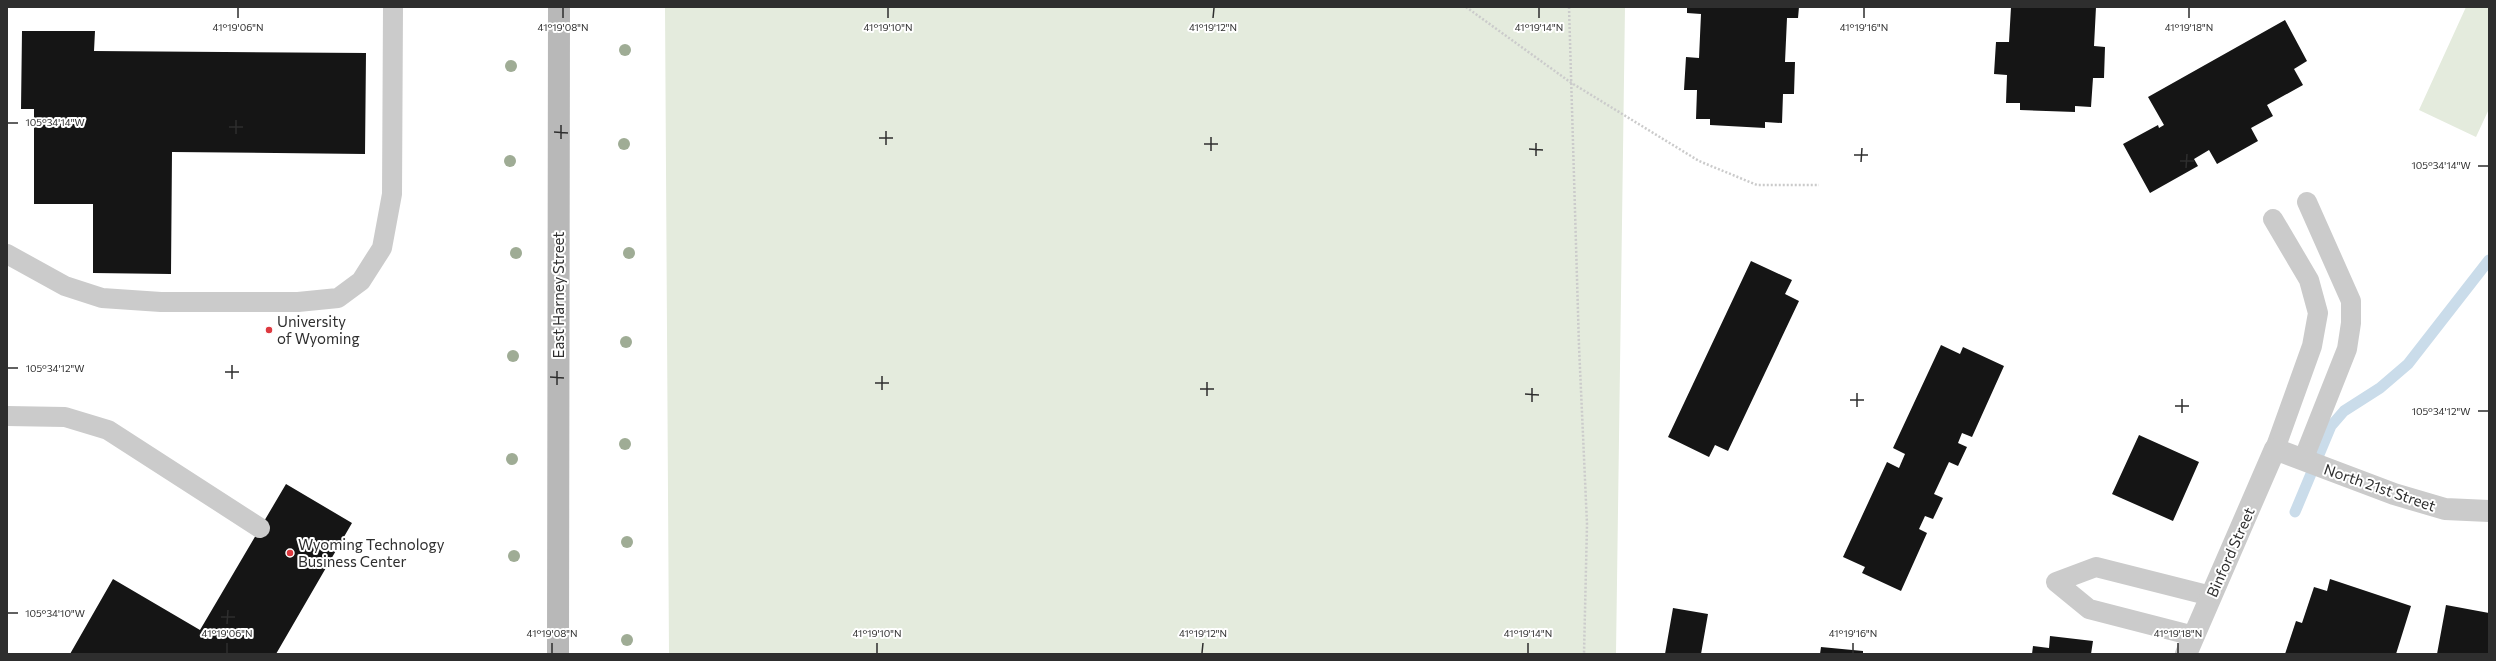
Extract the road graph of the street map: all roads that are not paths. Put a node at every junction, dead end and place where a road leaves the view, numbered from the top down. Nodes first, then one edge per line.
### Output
1 (393, 7) edge
2 (559, 7) edge
3 (2307, 202) dead end
4 (2273, 219) dead end
5 (7, 254) edge
6 (7, 416) edge
7 (2275, 450) junction
8 (2303, 460) junction
9 (2489, 512) edge
10 (260, 528) dead end
11 (2211, 596) junction
12 (2190, 645) edge
13 (558, 654) edge

1 - 5 lane
2 - 13 main road, East Harney Street
3 - 8 lane
4 - 7 lane
6 - 10 lane
7 - 8 street, North 21st Street
7 - 11 street, Binford Street
8 - 9 street, North 21st Street
11 - 12 street, Binford Street
11 - 12 lane

